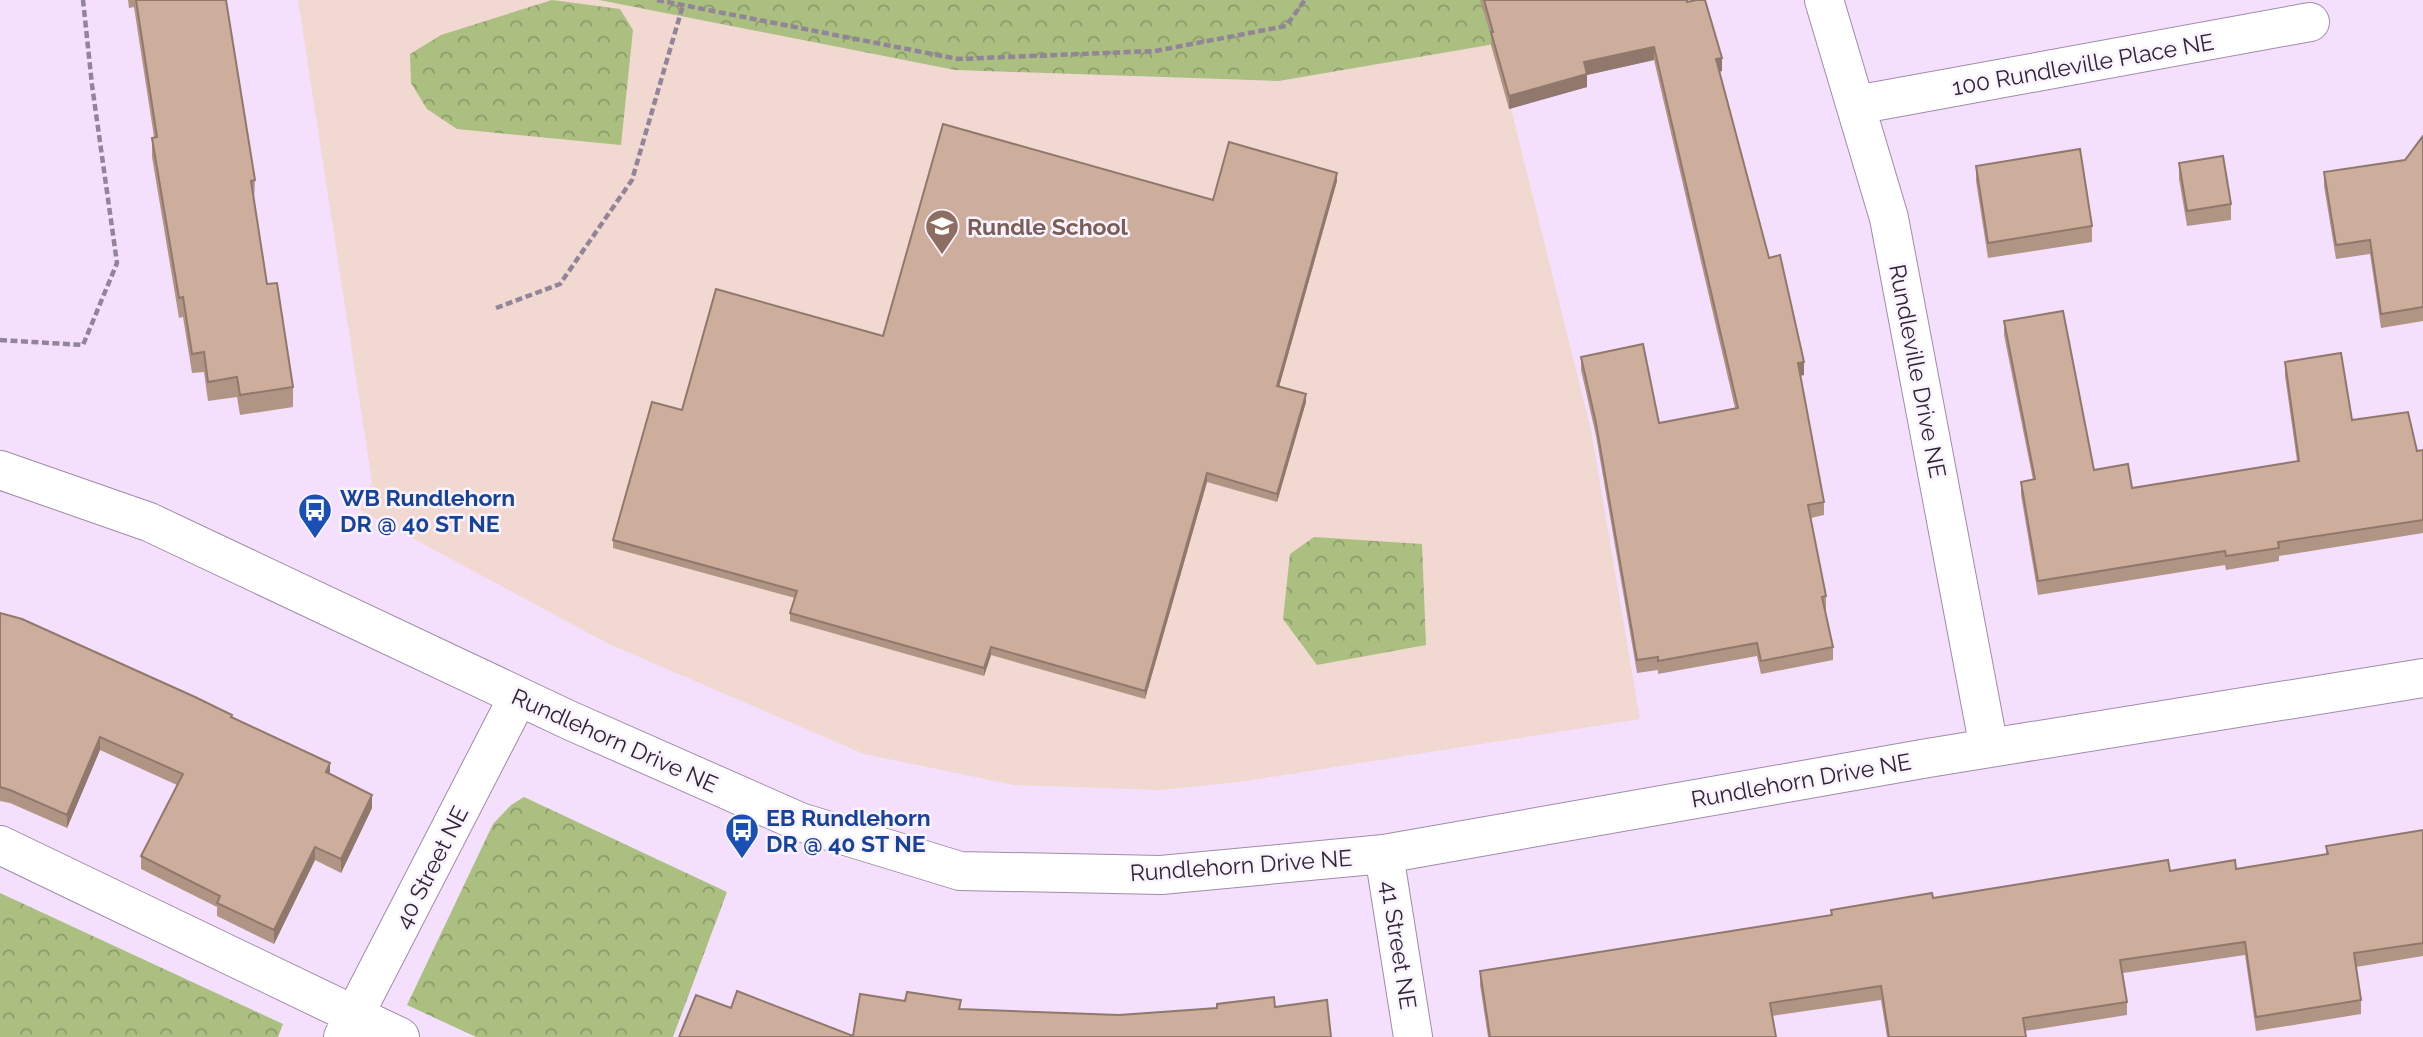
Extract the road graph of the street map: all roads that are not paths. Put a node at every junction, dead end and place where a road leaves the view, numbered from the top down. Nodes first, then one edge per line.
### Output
1 (1824, 0) edge
2 (2310, 22) dead end
3 (1856, 105) junction
4 (0, 470) edge
5 (2423, 678) edge
6 (518, 696) junction
7 (1989, 748) junction
8 (0, 845) edge
9 (1384, 854) junction
10 (348, 1026) edge
11 (400, 1037) edge
12 (1413, 1037) edge

1 - 3 street, Rundleville Drive NE
2 - 3 street, 100 Rundleville Place NE
3 - 7 street, Rundleville Drive NE
4 - 6 street, Rundlehorn Drive NE
5 - 7 street, Rundlehorn Drive NE
6 - 9 street, Rundlehorn Drive NE
6 - 10 street, 40 Street NE
7 - 9 street, Rundlehorn Drive NE
8 - 10 street
9 - 12 street, 41 Street NE
10 - 11 street

